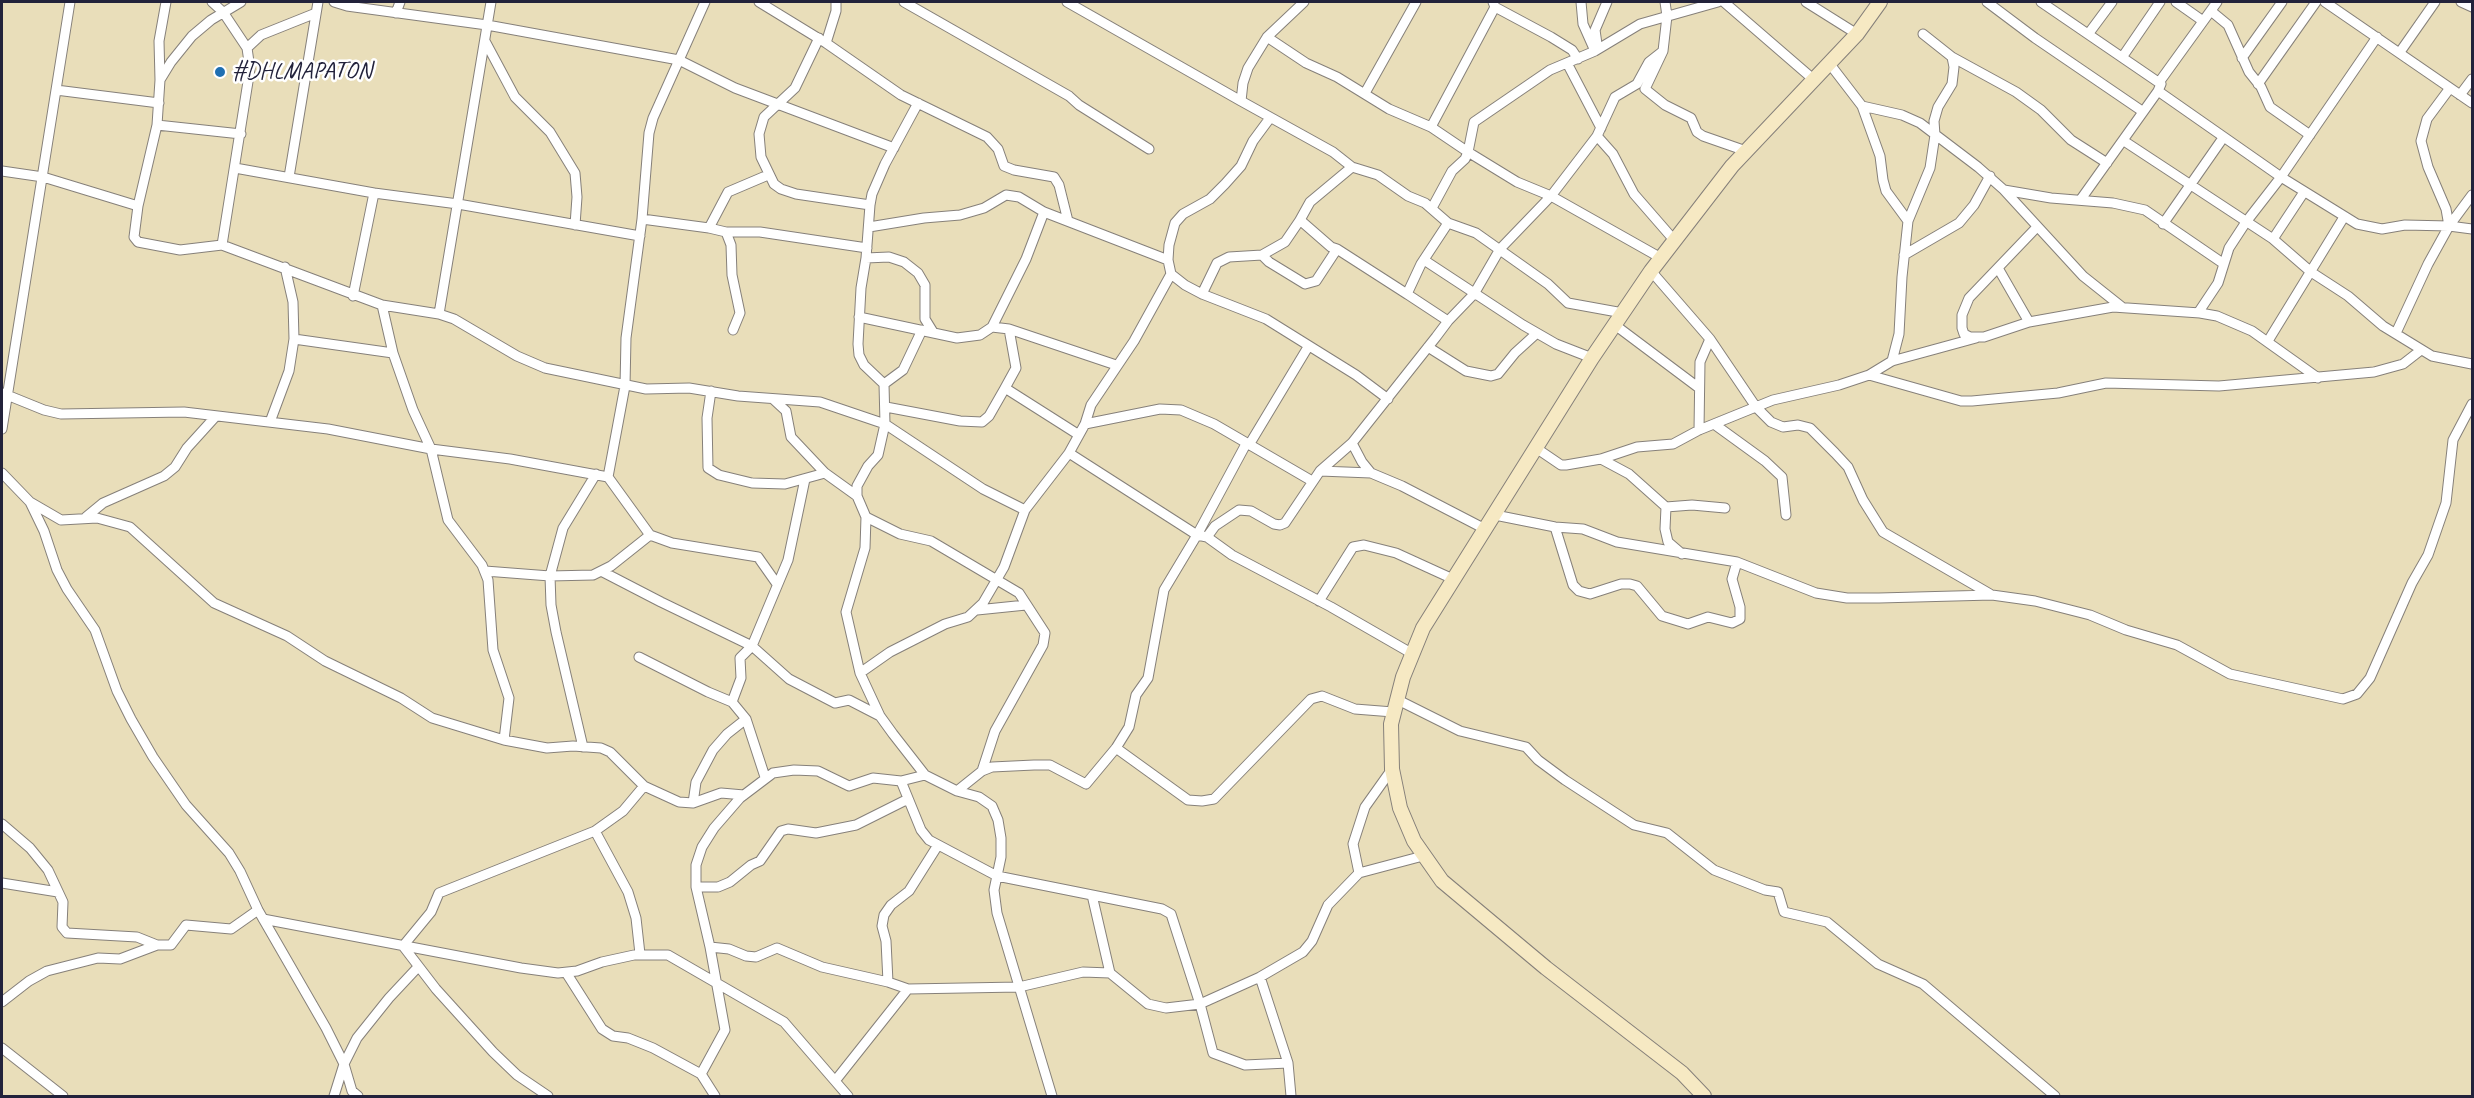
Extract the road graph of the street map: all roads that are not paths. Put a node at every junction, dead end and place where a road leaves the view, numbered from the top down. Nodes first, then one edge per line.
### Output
1 (70, 2) edge
2 (166, 2) edge
3 (212, 2) edge
4 (241, 2) edge
5 (318, 2) edge
6 (334, 2) edge
7 (400, 2) edge
8 (492, 2) edge
9 (705, 2) edge
10 (759, 2) edge
11 (836, 2) edge
12 (905, 2) edge
13 (1067, 2) edge
14 (1305, 2) edge
15 (1416, 2) edge
16 (1581, 2) edge
17 (1607, 2) edge
18 (1665, 2) edge
19 (1718, 2) edge
20 (1806, 2) edge
21 (1880, 2) edge
22 (1987, 2) edge
23 (2041, 2) edge
24 (2112, 2) edge
25 (2160, 2) edge
26 (2176, 2) edge
27 (2217, 2) edge
28 (2282, 2) edge
29 (2316, 2) edge
30 (2325, 2) edge
31 (2345, 2) edge
32 (2435, 2) edge
33 (2461, 2) edge
34 (1494, 4) edge
35 (1730, 4) edge
36 (2472, 7) edge
37 (2211, 10) junction
38 (2339, 11) junction
39 (223, 12) junction
40 (316, 13) junction
41 (396, 13) junction
42 (1667, 16) junction
43 (2203, 21) junction
44 (487, 25) junction
45 (2089, 33) junction
46 (1857, 34) junction
47 (1923, 34) dead end
48 (1267, 37) junction
49 (2377, 37) junction
50 (485, 41) junction
51 (823, 41) junction
52 (247, 48) junction
53 (1597, 50) junction
54 (1663, 51) junction
55 (2400, 52) junction
56 (2123, 56) junction
57 (1952, 57) junction
58 (2242, 58) junction
59 (1578, 59) junction
60 (679, 60) junction
61 (1567, 63) junction
62 (1829, 63) junction
63 (1814, 79) junction
64 (2472, 79) edge
65 (160, 80) junction
66 (2258, 84) junction
67 (2159, 86) junction
68 (2450, 88) junction
69 (56, 90) junction
70 (1365, 93) junction
71 (2460, 95) junction
72 (1241, 101) junction
73 (159, 103) junction
74 (918, 103) junction
75 (2472, 103) edge
76 (776, 105) junction
77 (1862, 106) junction
78 (2142, 111) junction
79 (1270, 118) junction
80 (157, 125) junction
81 (1431, 127) junction
82 (1599, 132) junction
83 (241, 134) junction
84 (1935, 135) junction
85 (2310, 135) junction
86 (2223, 138) junction
87 (2124, 141) junction
88 (894, 147) junction
89 (1149, 149) dead end
90 (1746, 151) junction
91 (1467, 152) junction
92 (2107, 164) junction
93 (1352, 167) junction
94 (235, 168) junction
95 (2, 171) edge
96 (768, 175) junction
97 (1990, 176) junction
98 (43, 177) junction
99 (289, 177) junction
100 (2281, 177) junction
101 (2190, 185) junction
102 (2004, 190) junction
103 (2304, 192) junction
104 (375, 193) junction
105 (2472, 195) edge
106 (1551, 196) junction
107 (2081, 199) junction
108 (458, 204) junction
109 (870, 205) junction
110 (138, 206) junction
111 (1432, 208) junction
112 (1044, 212) junction
113 (2344, 217) junction
114 (642, 219) junction
115 (1300, 220) junction
116 (1068, 221) junction
117 (1908, 221) junction
118 (2246, 222) junction
119 (1448, 224) junction
120 (2163, 224) junction
121 (574, 225) junction
122 (2449, 226) junction
123 (869, 227) junction
124 (2037, 227) junction
125 (709, 228) junction
126 (2472, 229) edge
127 (726, 232) junction
128 (640, 236) junction
129 (2273, 239) junction
130 (1674, 240) junction
131 (222, 246) junction
132 (867, 248) junction
133 (1337, 249) junction
134 (1500, 249) junction
135 (1262, 255) junction
136 (1904, 255) junction
137 (866, 258) junction
138 (1661, 258) junction
139 (1168, 260) junction
140 (1424, 260) junction
141 (2224, 264) junction
142 (285, 267) junction
143 (1998, 268) junction
144 (1651, 272) junction
145 (2311, 272) junction
146 (1171, 274) junction
147 (1202, 294) junction
148 (1407, 294) junction
149 (1474, 294) junction
150 (353, 296) junction
151 (382, 305) junction
152 (2122, 307) junction
153 (1623, 313) junction
154 (2198, 313) junction
155 (440, 314) junction
156 (859, 317) junction
157 (1448, 321) junction
158 (2029, 322) junction
159 (1615, 325) junction
160 (992, 327) junction
161 (1010, 329) junction
162 (733, 330) dead end
163 (922, 330) junction
164 (933, 332) junction
165 (1537, 333) junction
166 (2396, 333) junction
167 (1976, 338) junction
168 (294, 339) junction
169 (1710, 339) junction
170 (2268, 342) junction
171 (1308, 347) junction
172 (1428, 347) junction
173 (2421, 350) junction
174 (393, 353) junction
175 (1592, 358) junction
176 (1892, 361) junction
177 (2472, 364) edge
178 (1116, 365) junction
179 (1869, 375) junction
180 (2318, 378) junction
181 (885, 384) junction
182 (625, 386) junction
183 (1005, 388) junction
184 (1699, 388) junction
185 (711, 392) junction
186 (4, 394) edge
187 (773, 399) junction
188 (1388, 399) junction
189 (2472, 404) edge
190 (886, 406) junction
191 (1756, 406) junction
192 (216, 416) junction
193 (270, 422) junction
194 (885, 424) junction
195 (1085, 424) junction
196 (1714, 424) junction
197 (2, 429) edge
198 (1699, 430) junction
199 (1079, 435) junction
200 (1352, 442) junction
201 (1247, 445) junction
202 (1536, 448) junction
203 (432, 449) junction
204 (1069, 453) junction
205 (1601, 459) junction
206 (1320, 471) junction
207 (2, 473) edge
208 (825, 473) junction
209 (1371, 473) junction
210 (596, 474) junction
211 (608, 477) junction
212 (804, 479) junction
213 (1312, 481) junction
214 (857, 496) junction
215 (30, 502) junction
216 (1666, 507) junction
217 (1725, 508) dead end
218 (1025, 510) junction
219 (1495, 515) junction
220 (1786, 515) dead end
221 (86, 517) junction
222 (866, 517) junction
223 (1555, 527) junction
224 (1485, 529) junction
225 (650, 535) junction
226 (1197, 535) junction
227 (1207, 537) junction
228 (1682, 554) junction
229 (1737, 562) junction
230 (485, 570) junction
231 (603, 572) junction
232 (550, 576) junction
233 (1453, 579) junction
234 (998, 580) junction
235 (777, 584) junction
236 (1992, 595) junction
237 (1319, 601) junction
238 (1026, 605) junction
239 (978, 610) junction
240 (752, 645) junction
241 (1411, 653) junction
242 (639, 657) dead end
243 (860, 673) junction
244 (732, 702) junction
245 (1394, 706) junction
246 (880, 716) junction
247 (746, 719) junction
248 (504, 740) junction
249 (583, 747) junction
250 (1116, 748) junction
251 (1392, 769) junction
252 (982, 771) junction
253 (925, 775) junction
254 (765, 777) junction
255 (901, 781) junction
256 (644, 786) junction
257 (957, 791) junction
258 (744, 795) junction
259 (908, 799) junction
260 (693, 802) junction
261 (2, 824) edge
262 (595, 831) junction
263 (938, 845) junction
264 (1423, 856) junction
265 (1359, 873) junction
266 (996, 876) junction
267 (2, 883) edge
268 (696, 887) junction
269 (58, 892) junction
270 (1092, 895) junction
271 (260, 914) junction
272 (157, 945) junction
273 (403, 946) junction
274 (710, 947) junction
275 (640, 954) junction
276 (418, 968) junction
277 (1110, 973) junction
278 (567, 974) junction
279 (1260, 977) junction
280 (717, 982) junction
281 (888, 982) junction
282 (1019, 987) junction
283 (908, 989) junction
284 (2, 1002) edge
285 (1200, 1004) junction
286 (2, 1048) edge
287 (1288, 1063) junction
288 (344, 1065) junction
289 (701, 1074) junction
290 (835, 1081) junction
291 (63, 1096) edge
292 (334, 1096) edge
293 (358, 1096) edge
294 (548, 1096) edge
295 (715, 1096) edge
296 (848, 1096) edge
297 (1052, 1096) edge
298 (1291, 1096) edge
299 (1704, 1096) edge
300 (2055, 1096) edge

1 - 69 street
2 - 65 street
3 - 39 street
4 - 39 street
5 - 40 street
6 - 41 street
7 - 41 street
8 - 44 street
9 - 60 street
10 - 51 street
11 - 51 street
12 - 89 street
13 - 72 street
14 - 48 street
15 - 70 street
16 - 53 street
17 - 53 street
18 - 42 street
19 - 42 street
20 - 46 street
21 - 46 main road
22 - 78 street
23 - 45 street
24 - 45 street
25 - 56 street
26 - 43 street
27 - 37 street
28 - 58 street
29 - 66 street
30 - 38 street
31 - 38 street
32 - 55 street
33 - 36 street
34 - 59 street
34 - 81 street
35 - 63 street
37 - 43 street
37 - 58 street
38 - 49 street
39 - 52 street
39 - 65 street
40 - 52 street
40 - 99 street
41 - 44 street
42 - 53 street
42 - 54 street
43 - 67 street
44 - 50 street
44 - 60 street
45 - 56 street
46 - 62 main road
47 - 57 street
48 - 70 street
48 - 72 street
49 - 55 street
49 - 85 street
50 - 108 street
50 - 121 street
51 - 74 street
51 - 76 street
52 - 83 street
53 - 59 street
54 - 82 street
54 - 90 street
55 - 68 street
56 - 67 street
57 - 84 street
57 - 92 street
58 - 66 street
59 - 61 street
60 - 76 street
60 - 114 street
61 - 82 street
61 - 91 street
62 - 63 main road
62 - 77 street
63 - 90 main road
64 - 71 street
65 - 73 street
66 - 85 street
67 - 78 street
67 - 86 street
68 - 71 street
68 - 122 street
69 - 73 street
69 - 98 street
70 - 81 street
71 - 75 street
72 - 79 street
73 - 80 street
74 - 88 street
74 - 116 street
76 - 88 street
76 - 96 street
77 - 84 street
77 - 117 street
78 - 87 street
79 - 93 street
79 - 139 street
80 - 83 street
80 - 110 street
81 - 91 street
82 - 106 street
82 - 130 street
83 - 94 street
84 - 97 street
84 - 117 street
85 - 100 street
86 - 100 street
86 - 101 street
87 - 92 street
87 - 101 street
88 - 109 street
90 - 130 main road
91 - 106 street
91 - 111 street
92 - 107 street
93 - 111 street
93 - 115 street
94 - 99 street
94 - 131 street
95 - 98 street
96 - 109 street
96 - 125 street
97 - 102 street
97 - 136 street
98 - 110 street
98 - 186 street
99 - 104 street
100 - 103 street
100 - 118 street
101 - 118 street
101 - 120 street
102 - 107 street
102 - 124 street
103 - 113 street
103 - 129 street
104 - 108 street
104 - 150 street
105 - 122 street
106 - 134 street
106 - 138 street
107 - 120 street
108 - 121 street
108 - 155 street
109 - 123 street
110 - 131 street
111 - 119 street
112 - 116 street
112 - 123 street
112 - 160 street
113 - 122 street
113 - 145 street
114 - 125 street
114 - 128 street
115 - 133 street
115 - 135 street
116 - 139 street
117 - 136 street
118 - 129 street
118 - 141 street
119 - 134 street
119 - 140 street
120 - 141 street
121 - 128 street
122 - 126 street
122 - 166 street
123 - 132 street
124 - 143 street
124 - 152 street
125 - 127 street
127 - 132 street
127 - 162 street
128 - 182 street
129 - 145 street
130 - 138 main road
131 - 142 street
132 - 137 street
133 - 135 street
133 - 148 street
134 - 149 street
134 - 153 street
135 - 147 street
136 - 176 street
137 - 156 street
137 - 164 street
138 - 144 main road
139 - 146 street
140 - 148 street
140 - 149 street
141 - 154 street
142 - 150 street
142 - 168 street
143 - 158 street
143 - 167 street
144 - 153 main road
144 - 169 street
145 - 166 street
145 - 170 street
146 - 147 street
146 - 178 street
147 - 171 street
148 - 157 street
149 - 157 street
149 - 165 street
150 - 151 street
151 - 155 street
151 - 174 street
152 - 154 street
152 - 158 street
153 - 159 main road
154 - 170 street
155 - 182 street
156 - 163 street
156 - 181 street
157 - 172 street
158 - 167 street
159 - 175 main road
159 - 184 street
160 - 161 street
160 - 164 street
161 - 178 street
161 - 183 street
163 - 164 street
163 - 181 street
165 - 172 street
165 - 175 street
166 - 173 street
167 - 176 street
168 - 174 street
168 - 193 street
169 - 184 street
169 - 191 street
170 - 180 street
171 - 188 street
171 - 201 street
172 - 188 street
173 - 177 street
173 - 180 street
174 - 203 street
175 - 202 main road
176 - 179 street
178 - 195 street
179 - 180 street
179 - 191 street
181 - 190 street
182 - 185 street
182 - 211 street
183 - 190 street
183 - 199 street
184 - 198 street
185 - 187 street
185 - 212 street
186 - 192 street
186 - 197 street
187 - 194 street
187 - 208 street
188 - 200 street
189 - 236 street
190 - 194 street
191 - 196 street
191 - 236 street
192 - 193 street
192 - 221 street
193 - 203 street
194 - 214 street
194 - 218 street
195 - 199 street
195 - 201 street
196 - 198 street
196 - 220 street
198 - 205 street
199 - 204 street
200 - 206 street
200 - 209 street
201 - 213 street
201 - 226 street
202 - 205 street
202 - 219 main road
203 - 210 street
203 - 230 street
204 - 218 street
204 - 226 street
205 - 216 street
206 - 209 street
206 - 213 street
207 - 215 street
208 - 212 street
208 - 214 street
209 - 224 street
210 - 211 street
210 - 232 street
211 - 225 street
212 - 235 street
213 - 227 street
214 - 222 street
215 - 221 street
215 - 271 street
216 - 217 street
216 - 228 street
218 - 234 street
219 - 223 street
219 - 224 main road
221 - 248 street
222 - 234 street
222 - 243 street
223 - 228 street
223 - 229 street
224 - 233 main road
225 - 231 street
225 - 235 street
226 - 227 street
226 - 250 street
227 - 237 street
228 - 229 street
229 - 236 street
230 - 232 street
230 - 248 street
231 - 232 street
231 - 240 street
232 - 249 street
233 - 237 street
233 - 241 main road
234 - 238 street
234 - 239 street
235 - 240 street
237 - 241 street
238 - 239 street
238 - 252 street
239 - 243 street
240 - 244 street
240 - 246 street
241 - 245 main road
242 - 244 street
243 - 246 street
244 - 247 street
245 - 250 street
245 - 251 main road
245 - 300 street
246 - 253 street
247 - 254 street
247 - 260 street
248 - 249 street
249 - 256 street
250 - 252 street
251 - 264 main road
251 - 265 street
252 - 257 street
253 - 255 street
253 - 257 street
254 - 255 street
254 - 258 street
255 - 259 street
256 - 260 street
256 - 262 street
257 - 266 street
258 - 260 street
258 - 268 street
259 - 263 street
259 - 268 street
261 - 269 street
262 - 273 street
262 - 275 street
263 - 266 street
263 - 281 street
264 - 265 street
264 - 299 main road
265 - 279 street
266 - 270 street
266 - 282 street
267 - 269 street
268 - 274 street
269 - 272 street
270 - 277 street
270 - 285 street
271 - 272 street
271 - 273 street
271 - 288 street
272 - 284 street
273 - 276 street
273 - 278 street
274 - 280 street
274 - 281 street
275 - 278 street
275 - 280 street
276 - 288 street
276 - 294 street
277 - 282 street
277 - 285 street
278 - 289 street
279 - 285 street
279 - 287 street
280 - 289 street
280 - 290 street
281 - 283 street
282 - 283 street
282 - 297 street
283 - 290 street
285 - 287 street
286 - 291 street
287 - 298 street
288 - 292 street
288 - 293 street
289 - 295 street
290 - 296 street

